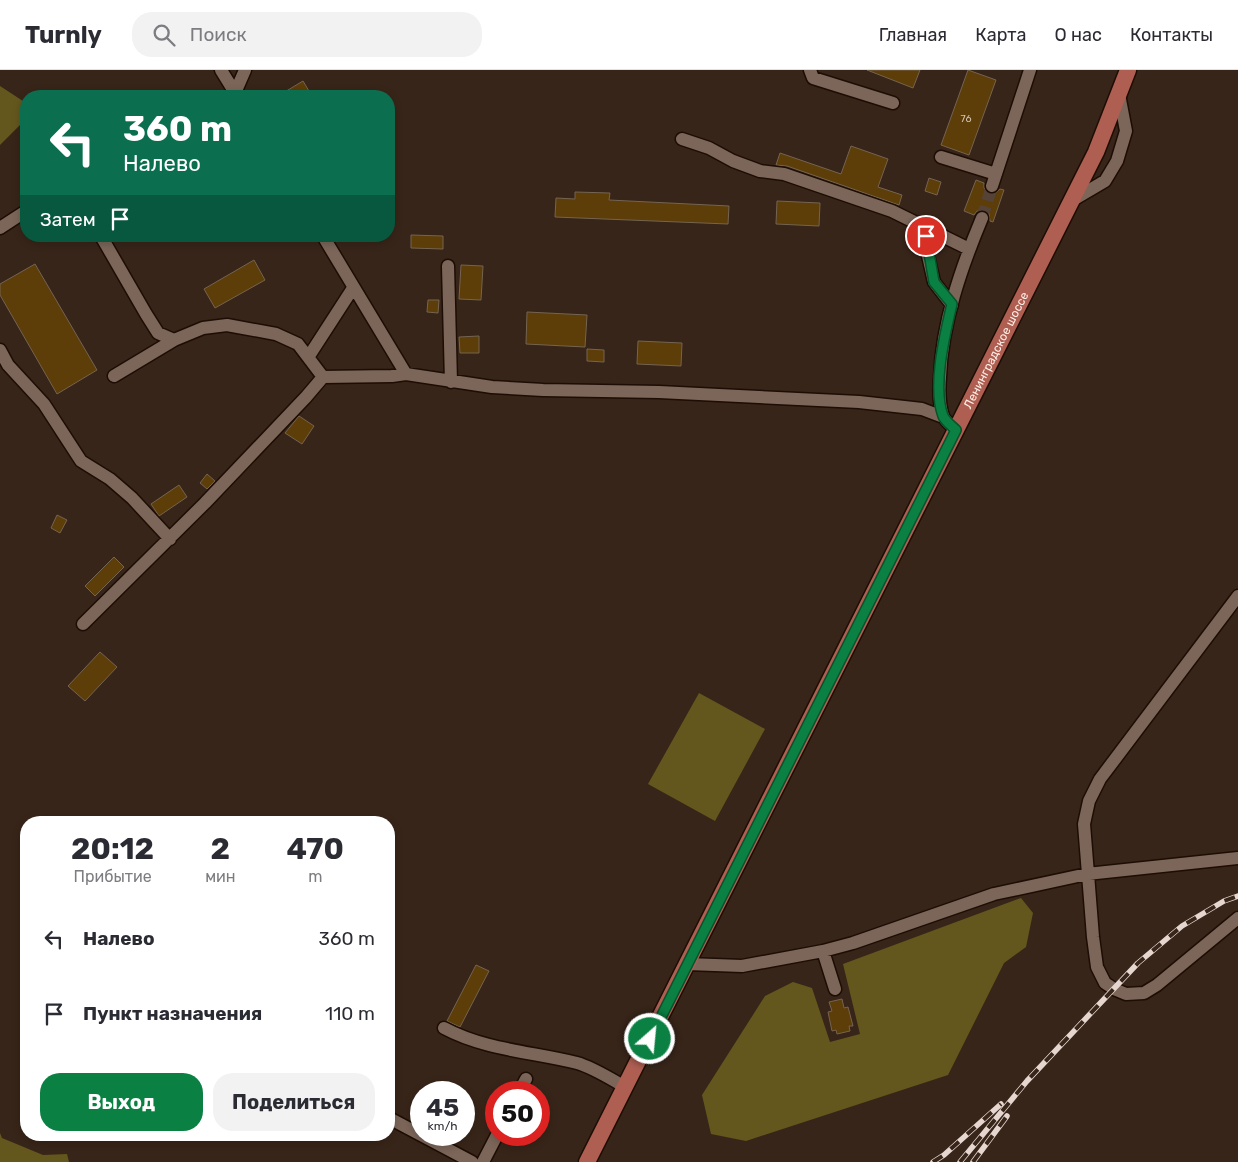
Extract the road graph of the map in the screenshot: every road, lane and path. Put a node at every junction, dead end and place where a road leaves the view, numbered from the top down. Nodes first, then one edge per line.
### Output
1 (220, 70) edge
2 (246, 70) edge
3 (810, 70) edge
4 (1030, 70) edge
5 (1128, 70) edge
6 (233, 90) edge
7 (238, 90) edge
8 (1119, 94) junction
9 (893, 103) dead end
10 (682, 139) dead end
11 (941, 157) dead end
12 (1071, 201) junction
13 (20, 215) edge
14 (982, 218) tunnel mouth
15 (925, 225) junction
16 (0, 228) edge
17 (104, 242) edge
18 (326, 242) edge
19 (969, 249) junction
20 (448, 266) dead end
21 (353, 288) junction
22 (952, 304) junction
23 (174, 340) junction
24 (0, 350) edge
25 (309, 356) junction
26 (406, 374) junction
27 (114, 376) dead end
28 (323, 377) junction
29 (451, 382) junction
30 (943, 417) junction
31 (956, 430) junction
32 (170, 539) junction
33 (1238, 596) edge
34 (83, 624) dead end
35 (1238, 858) edge
36 (1087, 874) junction
37 (1238, 918) edge
38 (823, 951) junction
39 (688, 964) junction
40 (835, 988) dead end
41 (444, 1028) dead end
42 (625, 1087) junction
43 (395, 1121) edge
44 (491, 1146) edge
45 (472, 1162) edge
46 (483, 1162) edge
47 (587, 1162) edge

1 - 6 street
2 - 7 street
3 - 9 street
4 - 11 street
5 - 8 main road, Ленинградское шоссе
8 - 12 main road, Ленинградское шоссе
8 - 12 street
10 - 15 street
12 - 31 main road, Ленинградское шоссе
13 - 16 street
14 - 19 street
15 - 19 street
15 - 22 street
17 - 23 street
18 - 21 street
19 - 22 street
20 - 29 street
21 - 25 street
21 - 26 street
22 - 30 street
23 - 25 street
23 - 27 street
24 - 32 street
25 - 28 street
26 - 28 street
26 - 29 street
28 - 32 street
29 - 30 street
30 - 31 street
31 - 39 main road, Ленинградское шоссе
32 - 34 street
33 - 36 street
35 - 36 street
36 - 37 street
36 - 38 street
38 - 39 street
38 - 40 street
39 - 42 main road, Ленинградское шоссе
41 - 42 street
42 - 47 main road, Ленинградское шоссе
43 - 45 street
44 - 46 street

